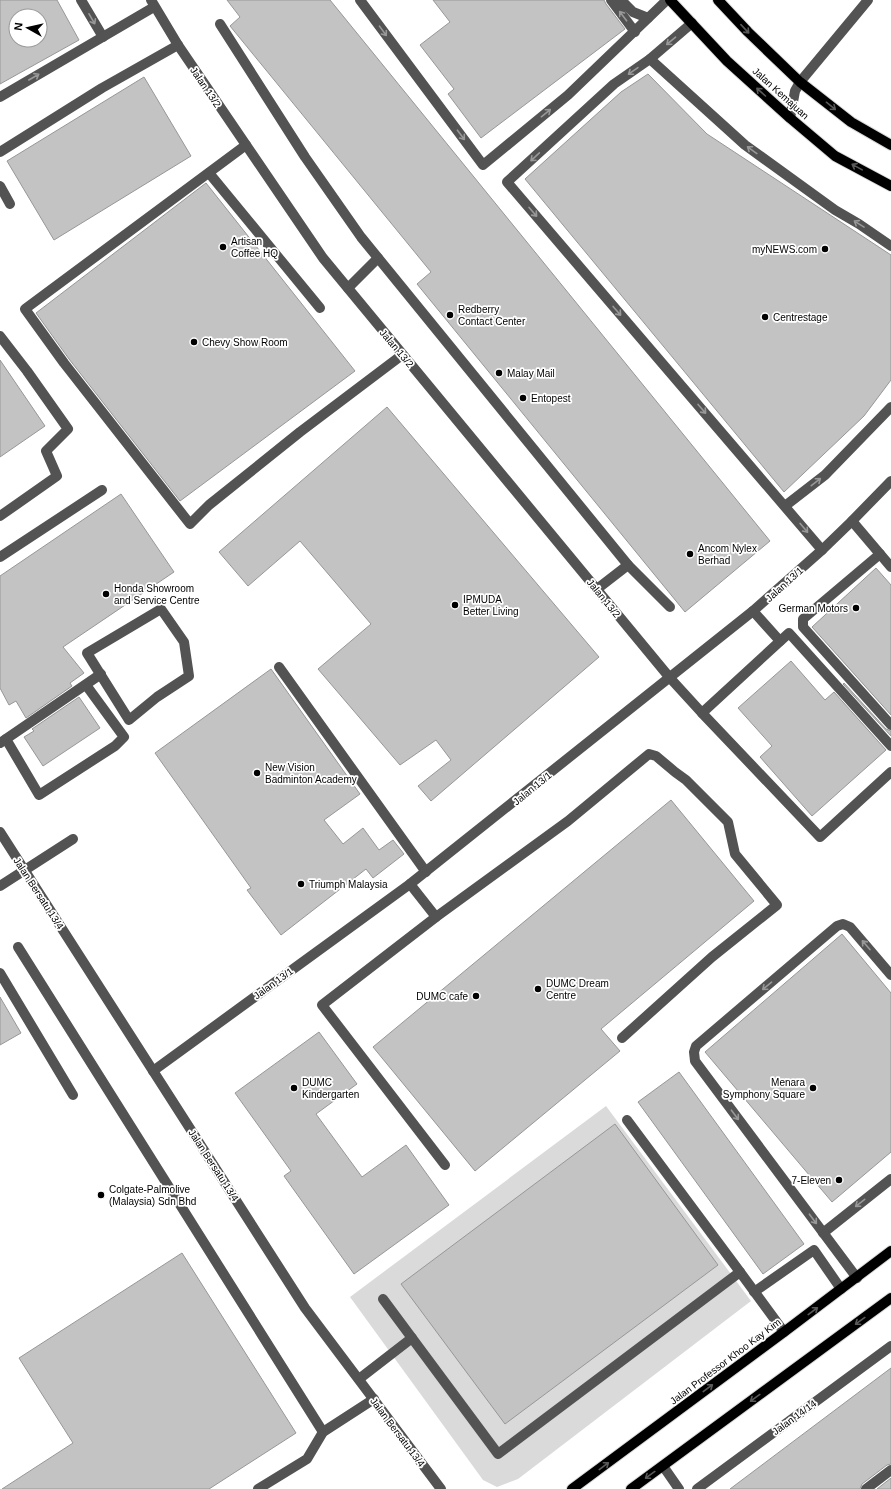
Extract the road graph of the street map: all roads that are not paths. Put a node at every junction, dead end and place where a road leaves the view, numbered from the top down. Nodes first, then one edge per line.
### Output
1 (81, 0) edge
2 (360, 0) edge
3 (611, 0) edge
4 (621, 0) edge
5 (667, 0) edge
6 (670, 0) edge
7 (718, 0) edge
8 (868, 0) edge
9 (152, 4) edge
10 (648, 18) junction
11 (692, 23) junction
12 (220, 24) dead end
13 (634, 32) junction
14 (103, 37) junction
15 (178, 45) junction
16 (650, 59) junction
17 (800, 82) junction
18 (0, 97) edge
19 (790, 118) junction
20 (246, 145) junction
21 (891, 145) edge
22 (0, 152) edge
23 (209, 173) junction
24 (0, 186) edge
25 (891, 186) edge
26 (10, 204) dead end
27 (891, 246) edge
28 (378, 258) junction
29 (348, 288) junction
30 (320, 308) dead end
31 (0, 336) edge
32 (402, 355) junction
33 (891, 407) edge
34 (891, 481) edge
35 (102, 490) dead end
36 (786, 506) junction
37 (0, 516) edge
38 (852, 522) junction
39 (822, 550) junction
40 (880, 554) junction
41 (0, 557) edge
42 (628, 565) junction
43 (891, 567) edge
44 (597, 589) junction
45 (670, 607) dead end
46 (753, 611) junction
47 (780, 641) junction
48 (279, 667) dead end
49 (101, 674) junction
50 (670, 678) junction
51 (86, 684) junction
52 (702, 713) junction
53 (891, 725) edge
54 (3, 741) edge
55 (891, 746) edge
56 (891, 772) edge
57 (1, 838) edge
58 (73, 840) dead end
59 (25, 871) junction
60 (426, 872) junction
61 (410, 884) junction
62 (0, 886) edge
63 (436, 917) junction
64 (18, 947) dead end
65 (0, 973) edge
66 (891, 975) edge
67 (622, 1038) dead end
68 (153, 1071) junction
69 (73, 1095) dead end
70 (627, 1120) dead end
71 (445, 1165) dead end
72 (891, 1179) edge
73 (823, 1233) junction
74 (891, 1251) edge
75 (740, 1272) junction
76 (857, 1278) junction
77 (841, 1289) junction
78 (754, 1292) junction
79 (891, 1298) edge
80 (383, 1299) dead end
81 (784, 1332) junction
82 (412, 1338) junction
83 (891, 1346) edge
84 (359, 1379) junction
85 (374, 1399) junction
86 (323, 1432) junction
87 (663, 1466) junction
88 (891, 1470) edge
89 (258, 1489) edge
90 (441, 1489) edge
91 (572, 1489) edge
92 (631, 1489) edge
93 (679, 1489) edge
94 (697, 1489) edge
95 (866, 1489) edge

1 -> 14 street
2 -> 13 street
13 -> 3 street
4 - 10 street
5 - 10 street
6 - 11 main road, Jalan Kemajuan
7 -> 17 main road
8 - 17 street
9 - 14 street
9 - 15 street, Jalan 13/2
10 - 13 street
11 -> 16 street
19 -> 11 main road, Jalan Kemajuan
12 - 28 street
18 -> 14 street
15 - 20 street, Jalan 13/2
15 - 22 street
27 -> 16 street
16 -> 36 street
17 - 19 street
17 -> 21 main road
25 -> 19 main road, Jalan Kemajuan
20 - 23 street
20 - 29 street, Jalan 13/2
23 - 30 street
23 - 32 street
24 - 26 street
28 - 29 street
28 - 42 street
29 - 32 street, Jalan 13/2
31 - 37 street
32 - 44 street, Jalan 13/2
36 -> 33 street
34 - 38 street, Jalan 13/1
35 - 41 street
36 -> 39 street
38 - 39 street, Jalan 13/1
38 - 40 street
39 - 46 street, Jalan 13/1
40 - 43 street
40 - 53 street
42 - 44 street
42 - 45 street
44 - 50 street, Jalan 13/2
46 - 47 street
46 - 50 street, Jalan 13/1
47 - 52 street
47 - 55 street
48 - 60 street
49 - 49 street
49 - 51 street
50 - 52 street, Jalan 13/2
50 - 60 street, Jalan 13/1
51 - 54 street
51 - 54 street
52 - 56 street, Jalan 13/2
57 - 59 street, Jalan Bersatu 13/4
58 - 59 street
59 - 62 street
59 - 68 street, Jalan Bersatu 13/4
60 - 61 street, Jalan 13/1
61 - 63 street
61 - 68 street, Jalan 13/1
63 - 67 street
63 - 71 street
64 - 86 street
65 - 69 street
66 -> 73 street
68 - 84 street, Jalan Bersatu 13/4
70 - 75 street
72 -> 73 street
73 - 76 street
74 - 76 main road, Jalan Professor Khoo Kay Kim
75 - 78 street
75 - 82 street
76 - 77 main road, Jalan Professor Khoo Kay Kim
77 - 78 street
81 -> 77 main road, Jalan Professor Khoo Kay Kim
78 - 81 street
79 -> 87 main road
80 - 82 street
91 -> 81 main road, Jalan Professor Khoo Kay Kim
82 - 84 street
83 - 94 street, Jalan 14/14
84 - 85 street, Jalan Bersatu 13/4
85 - 86 street
85 - 90 street, Jalan Bersatu 13/4
86 - 89 street
87 -> 92 main road
87 - 93 street
88 - 95 street

